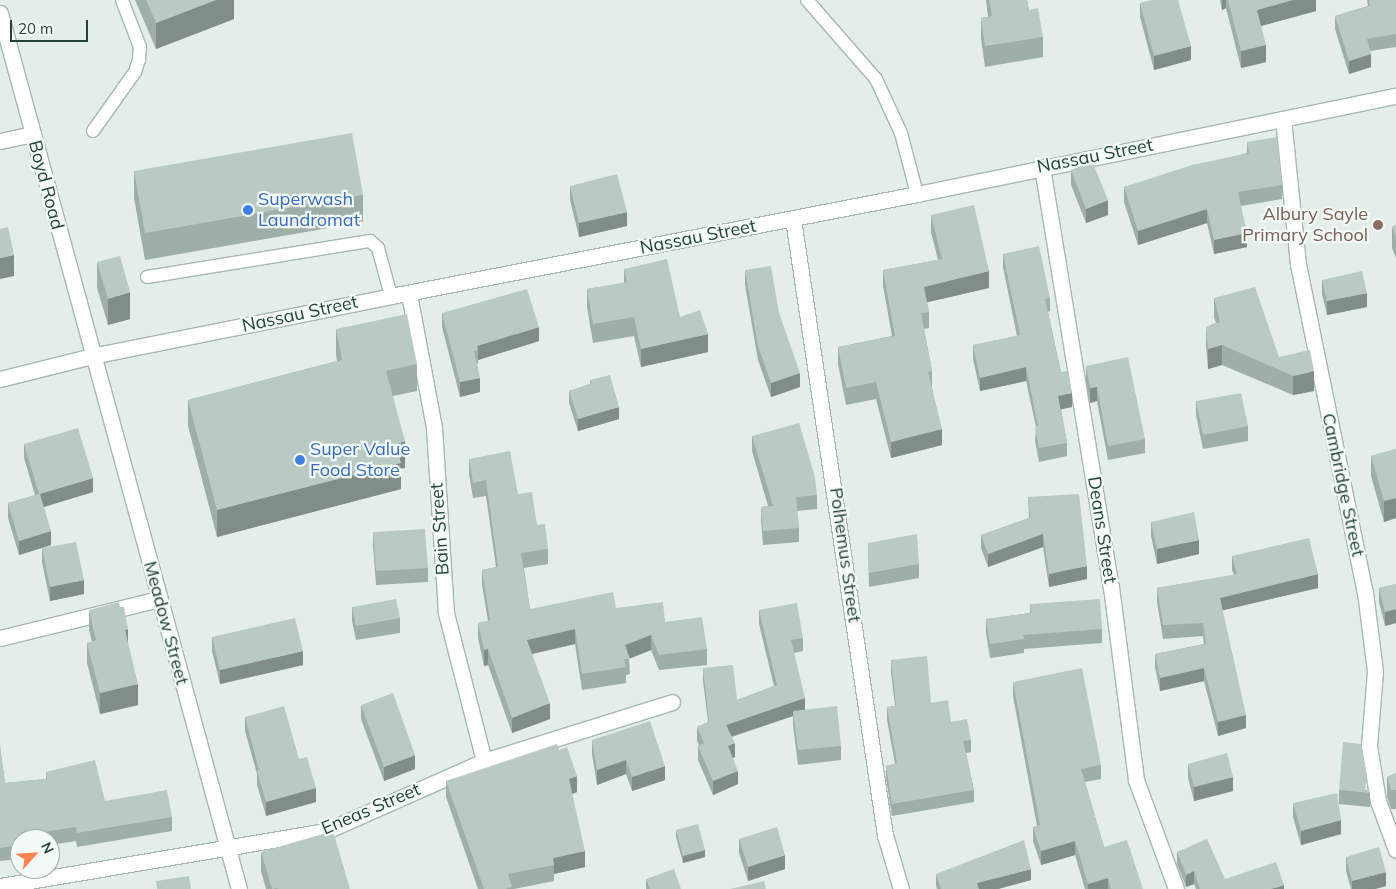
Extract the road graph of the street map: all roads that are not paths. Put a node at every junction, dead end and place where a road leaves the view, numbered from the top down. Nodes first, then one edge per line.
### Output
1 (122, 0) edge
2 (807, 0) edge
3 (0, 13) edge
4 (1396, 96) edge
5 (1283, 119) junction
6 (93, 131) dead end
7 (32, 134) junction
8 (0, 141) edge
9 (1042, 166) junction
10 (917, 194) junction
11 (793, 219) junction
12 (148, 277) dead end
13 (409, 294) junction
14 (391, 296) junction
15 (92, 356) junction
16 (0, 379) edge
17 (159, 599) junction
18 (0, 638) edge
19 (672, 702) dead end
20 (484, 761) junction
21 (228, 850) junction
22 (1396, 850) edge
23 (0, 886) edge
24 (239, 889) edge
25 (901, 889) edge
26 (1176, 889) edge

1 - 6 lane
2 - 10 lane
3 - 7 street, Boyd Road
4 - 5 street, Nassau Street
5 - 9 street, Nassau Street
5 - 22 street, Cambridge Street
7 - 8 street
7 - 15 street, Boyd Road
9 - 10 street, Nassau Street
9 - 26 street, Deans Street
10 - 11 street, Nassau Street
11 - 13 street, Nassau Street
11 - 25 street, Polhemus Street
12 - 14 lane
13 - 14 street, Nassau Street
13 - 20 street, Bain Street
14 - 15 street, Nassau Street
15 - 16 street, Nassau Street
15 - 17 street, Meadow Street
17 - 18 street
17 - 21 street, Meadow Street
19 - 20 street, Eneas Street
20 - 21 street, Eneas Street
21 - 23 street, Eneas Street
21 - 24 street, Meadow Street

